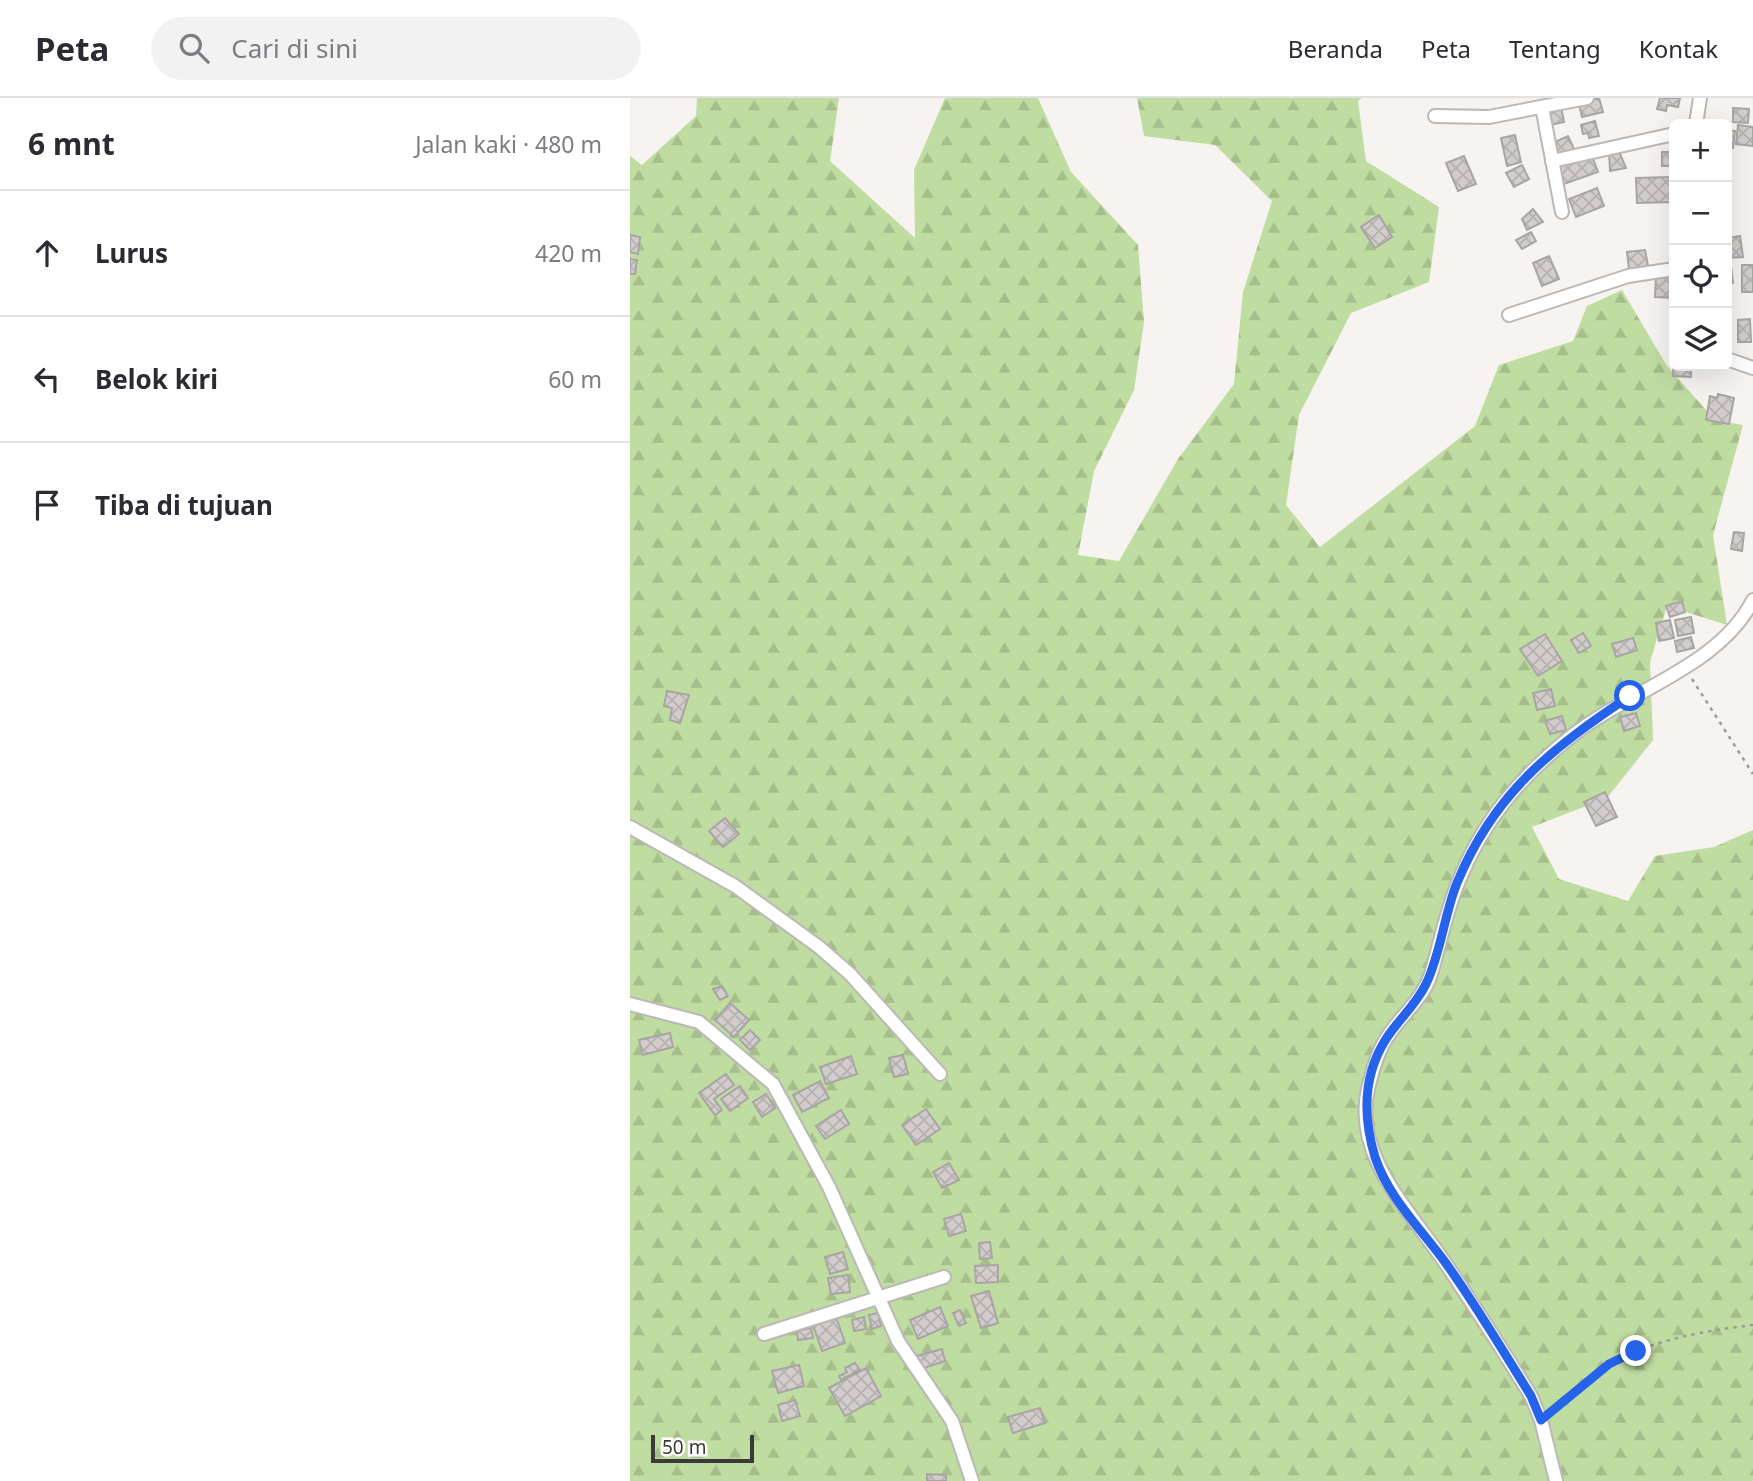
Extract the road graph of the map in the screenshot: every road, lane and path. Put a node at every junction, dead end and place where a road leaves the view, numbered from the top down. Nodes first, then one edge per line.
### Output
1 (1587, 98) edge
2 (1700, 98) edge
3 (1542, 107) junction
4 (1435, 117) dead end
5 (1697, 119) edge
6 (1669, 135) edge
7 (1552, 161) junction
8 (1562, 212) dead end
9 (1669, 270) edge
10 (1509, 315) dead end
11 (1732, 361) edge
12 (1753, 368) edge
13 (1753, 600) edge
14 (1685, 668) junction
15 (1753, 774) edge
16 (630, 827) edge
17 (630, 1004) edge
18 (940, 1074) dead end
19 (944, 1277) dead end
20 (877, 1300) junction
21 (1753, 1325) edge
22 (764, 1334) dead end
23 (1541, 1420) junction
24 (972, 1481) edge
25 (1556, 1481) edge

1 - 3 street
2 - 5 street
3 - 4 street
3 - 7 street
6 - 7 street
7 - 8 street
9 - 10 street
11 - 12 street
13 - 14 street
14 - 15 path
14 - 23 street
16 - 18 street
17 - 20 street
19 - 20 street
20 - 22 street
20 - 24 street
21 - 23 path
23 - 25 street

